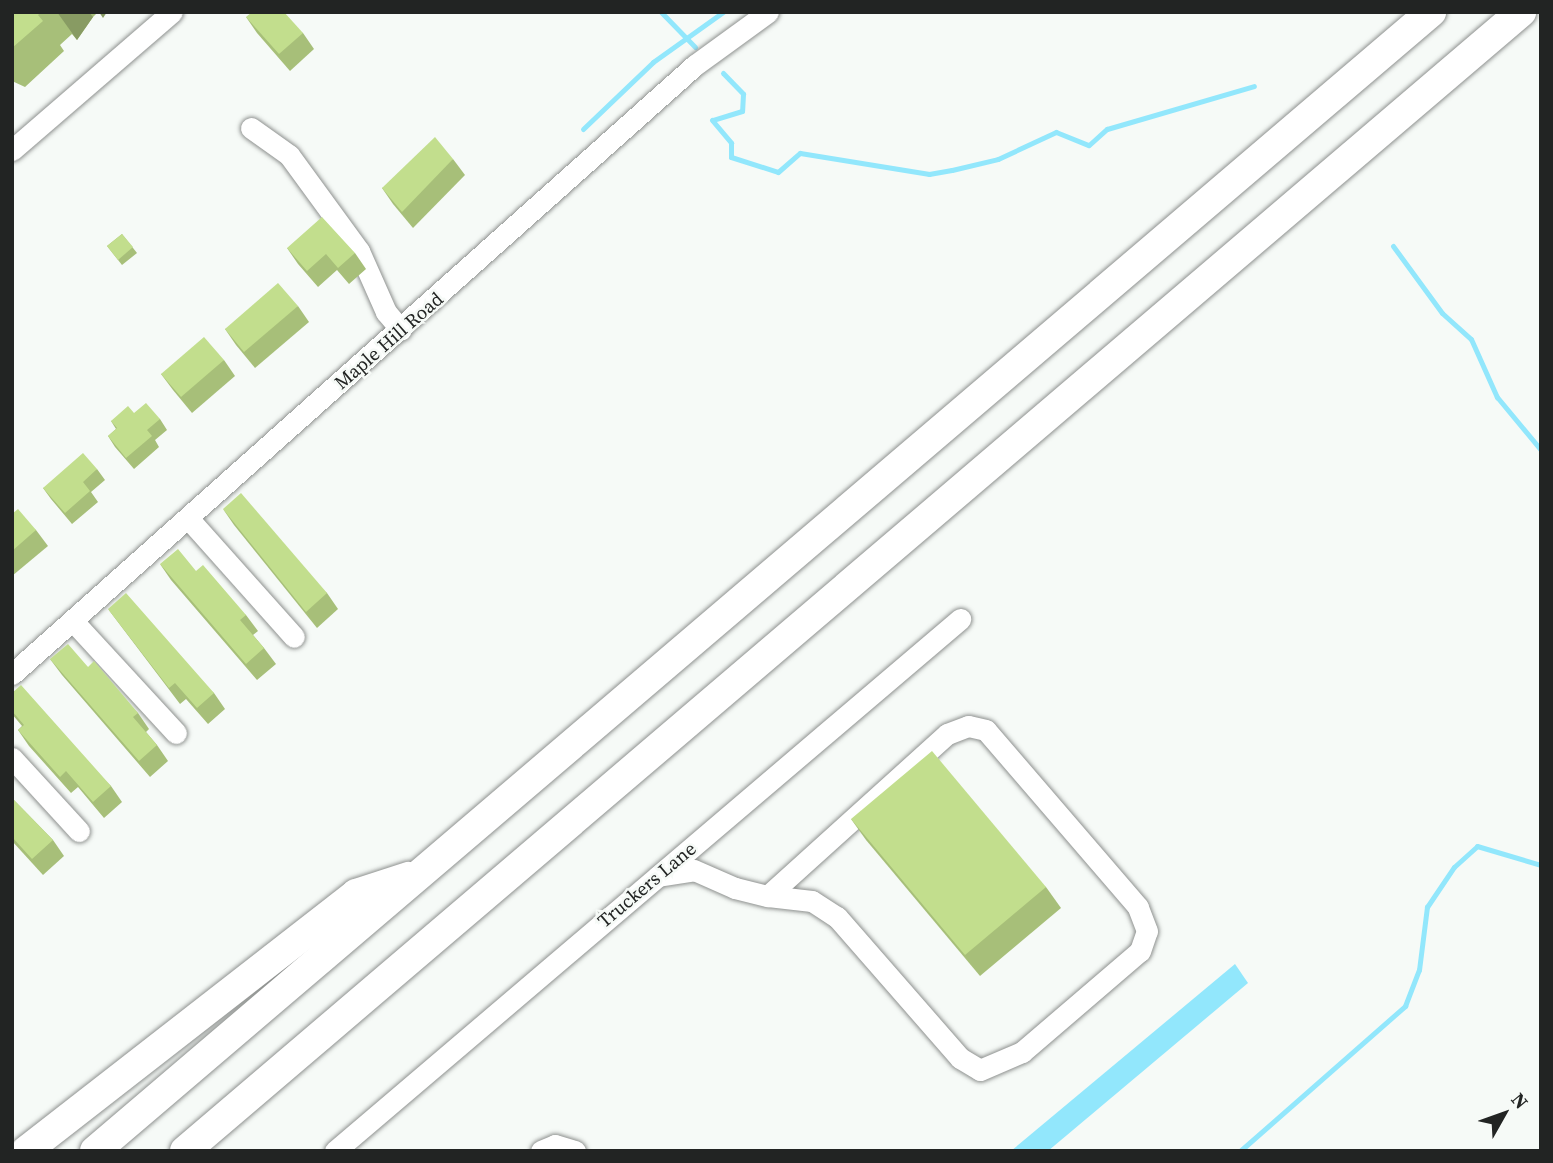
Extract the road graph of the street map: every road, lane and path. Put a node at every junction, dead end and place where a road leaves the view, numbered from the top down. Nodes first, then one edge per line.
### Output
1 (172, 12) edge
2 (768, 12) edge
3 (1432, 12) edge
4 (1521, 12) edge
5 (251, 128) dead end
6 (12, 150) edge
7 (401, 330) junction
8 (188, 518) junction
9 (960, 619) dead end
10 (73, 621) junction
11 (294, 637) dead end
12 (12, 674) edge
13 (176, 733) dead end
14 (12, 758) edge
15 (79, 831) dead end
16 (421, 873) junction
17 (658, 876) junction
18 (768, 896) junction
19 (286, 1065) junction
20 (26, 1151) edge
21 (95, 1151) edge
22 (185, 1151) edge
23 (213, 1151) edge
24 (335, 1151) edge
25 (541, 1151) edge
26 (575, 1151) edge

1 - 6 street
2 - 7 street, Maple Hill Road
3 - 16 highway
4 - 19 highway
5 - 7 street
7 - 8 street, Maple Hill Road
8 - 10 street, Maple Hill Road
8 - 11 street
9 - 17 street, Truckers Lane
10 - 12 street, Maple Hill Road
10 - 13 street
14 - 15 street
16 - 20 highway
16 - 21 highway
17 - 18 street
17 - 24 street, Truckers Lane
18 - 18 street
19 - 22 highway
19 - 23 highway
25 - 26 street

